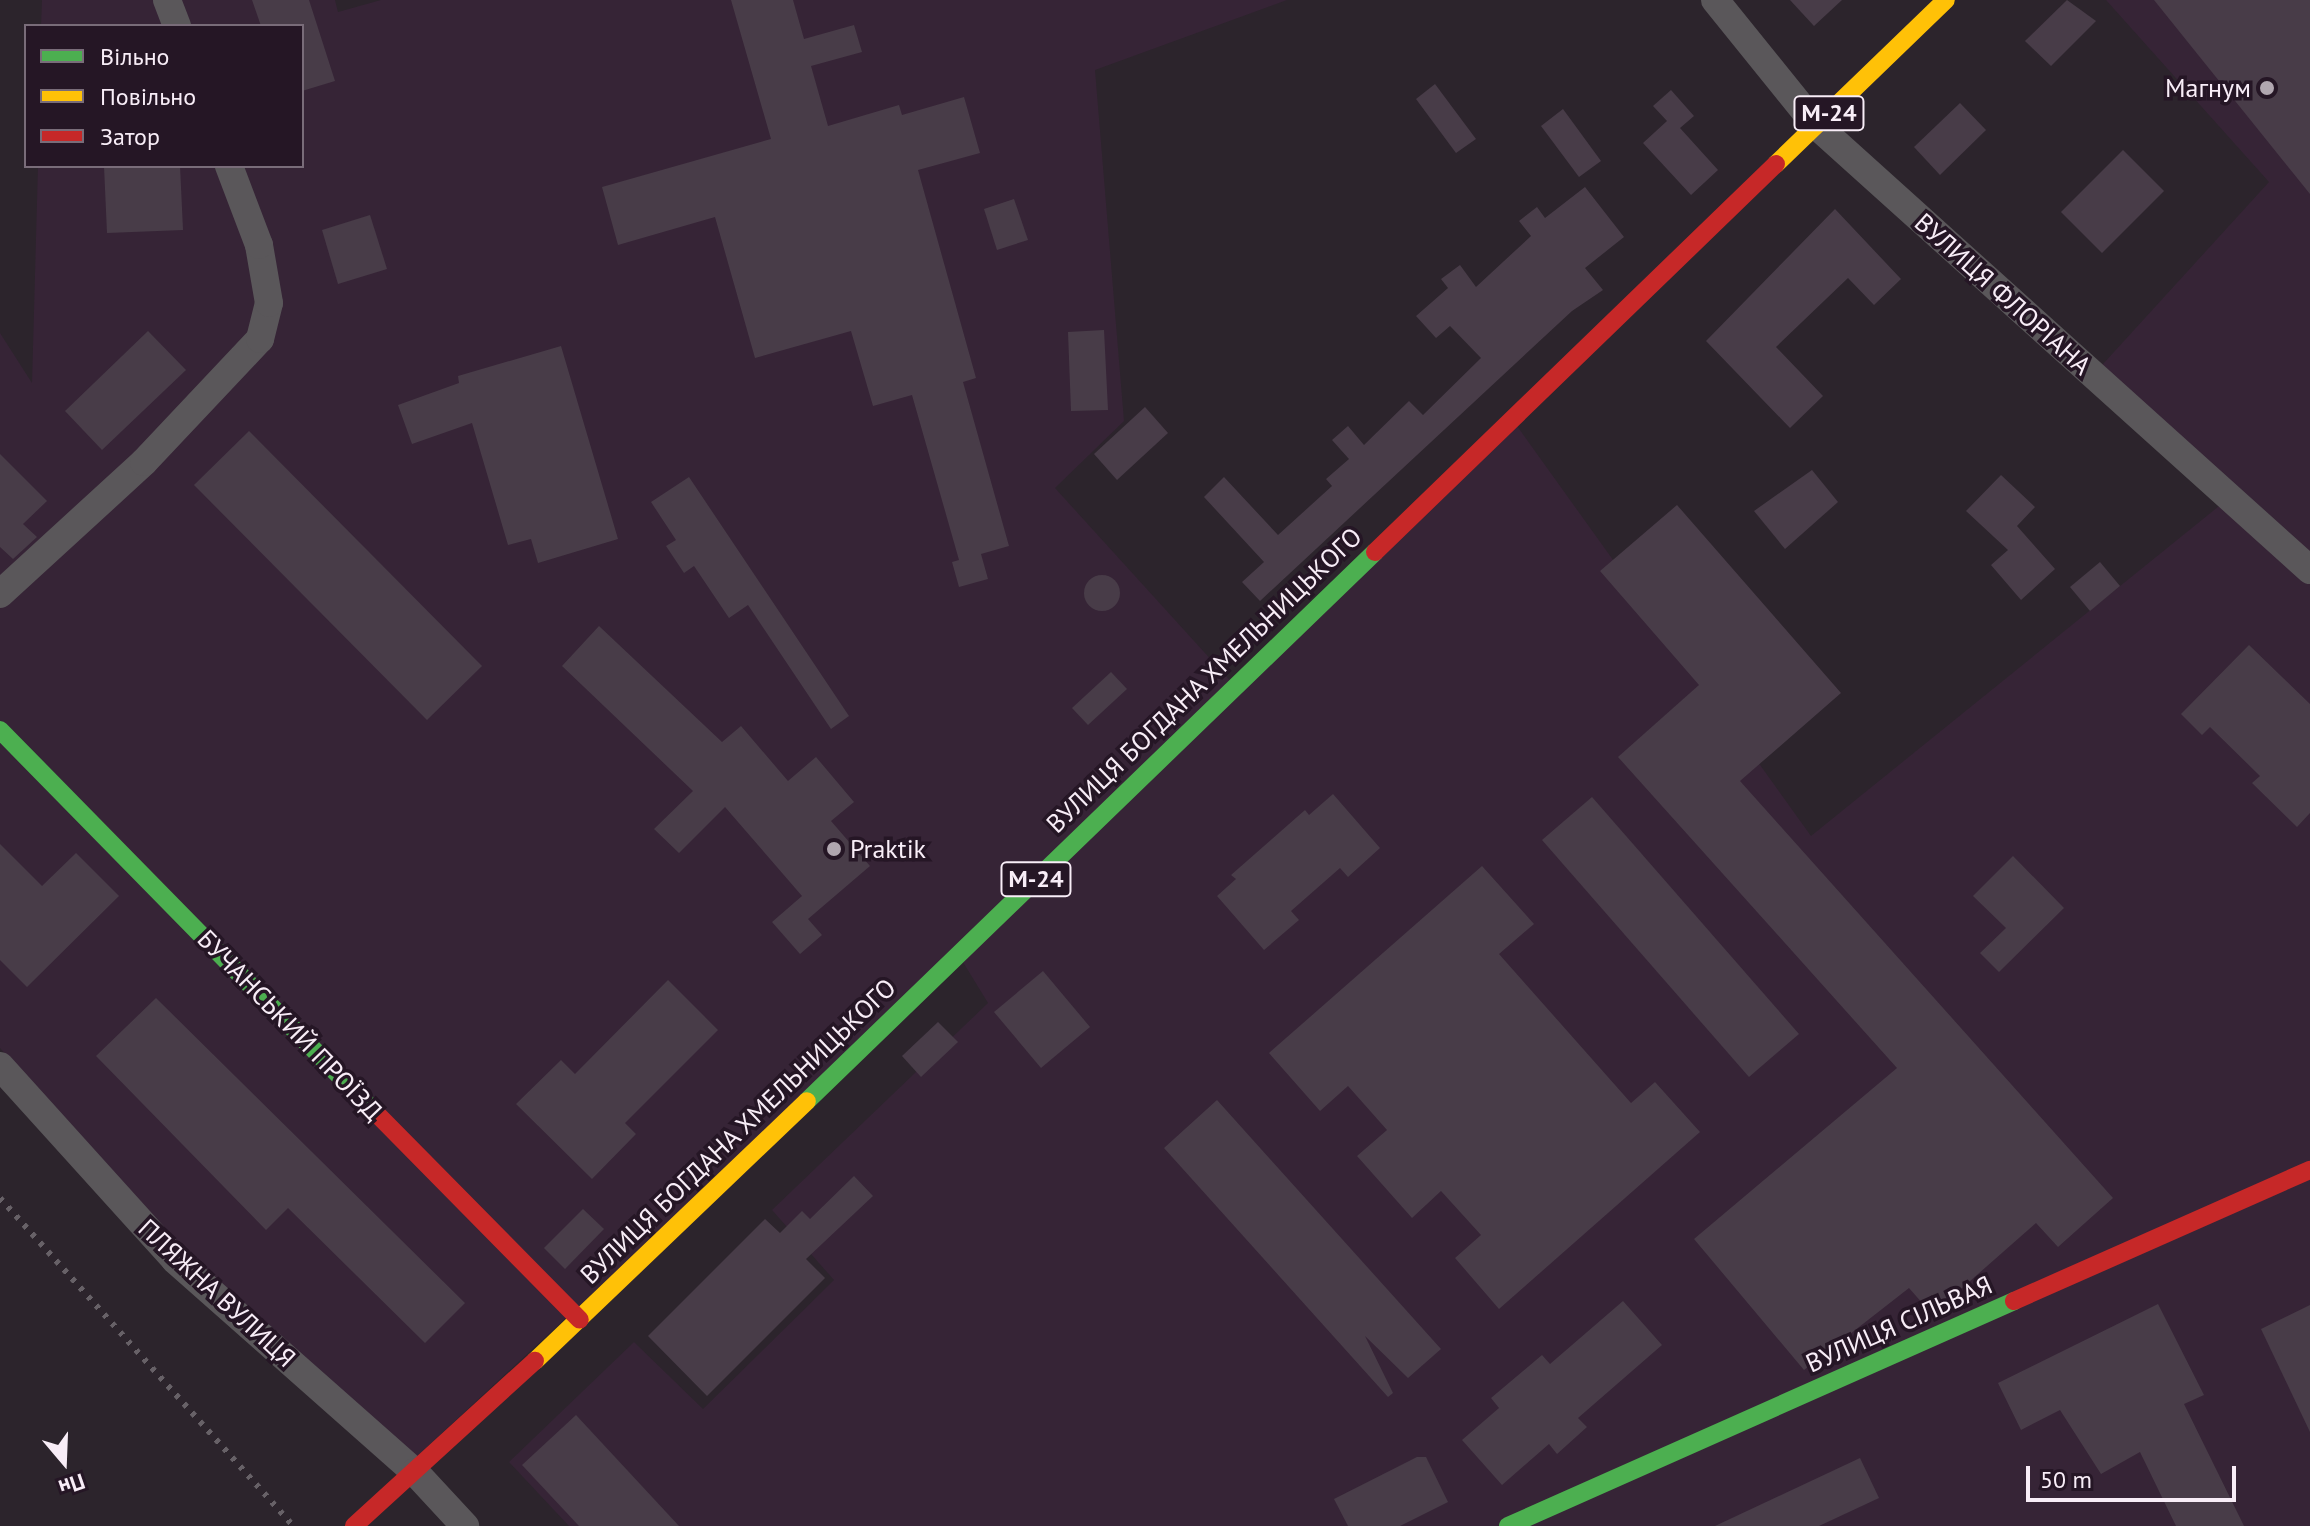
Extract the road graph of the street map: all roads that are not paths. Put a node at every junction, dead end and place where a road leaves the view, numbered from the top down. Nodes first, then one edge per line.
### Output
1 (167, 0) edge
2 (1715, 0) edge
3 (1946, 0) edge
4 (176, 24) edge
5 (1816, 125) junction
6 (230, 168) edge
7 (2310, 570) edge
8 (0, 594) edge
9 (0, 730) edge
10 (0, 1066) edge
11 (2310, 1170) edge
12 (580, 1320) junction
13 (415, 1472) junction
14 (354, 1526) edge
15 (465, 1526) edge
16 (1508, 1526) edge

1 - 4 street
2 - 5 street, ВУЛИЦЯ ФЛОРІАНА
3 - 5 main road, ВУЛИЦЯ БОГДАНА ХМЕЛЬНИЦЬКОГО / М-24
5 - 7 street, ВУЛИЦЯ ФЛОРІАНА
5 - 12 main road, ВУЛИЦЯ БОГДАНА ХМЕЛЬНИЦЬКОГО / М-24
6 - 8 street
9 - 12 main road, БУЧАНСЬКИЙ ПРОЇЗД
10 - 13 street, ПЛЯЖНА ВУЛИЦЯ
11 - 16 main road, ВУЛИЦЯ СІЛЬВАЯ
12 - 13 main road, ВУЛИЦЯ БОГДАНА ХМЕЛЬНИЦЬКОГО / М-24
13 - 14 main road, ВУЛИЦЯ БОГДАНА ХМЕЛЬНИЦЬКОГО / М-24
13 - 15 street, ПЛЯЖНА ВУЛИЦЯ

